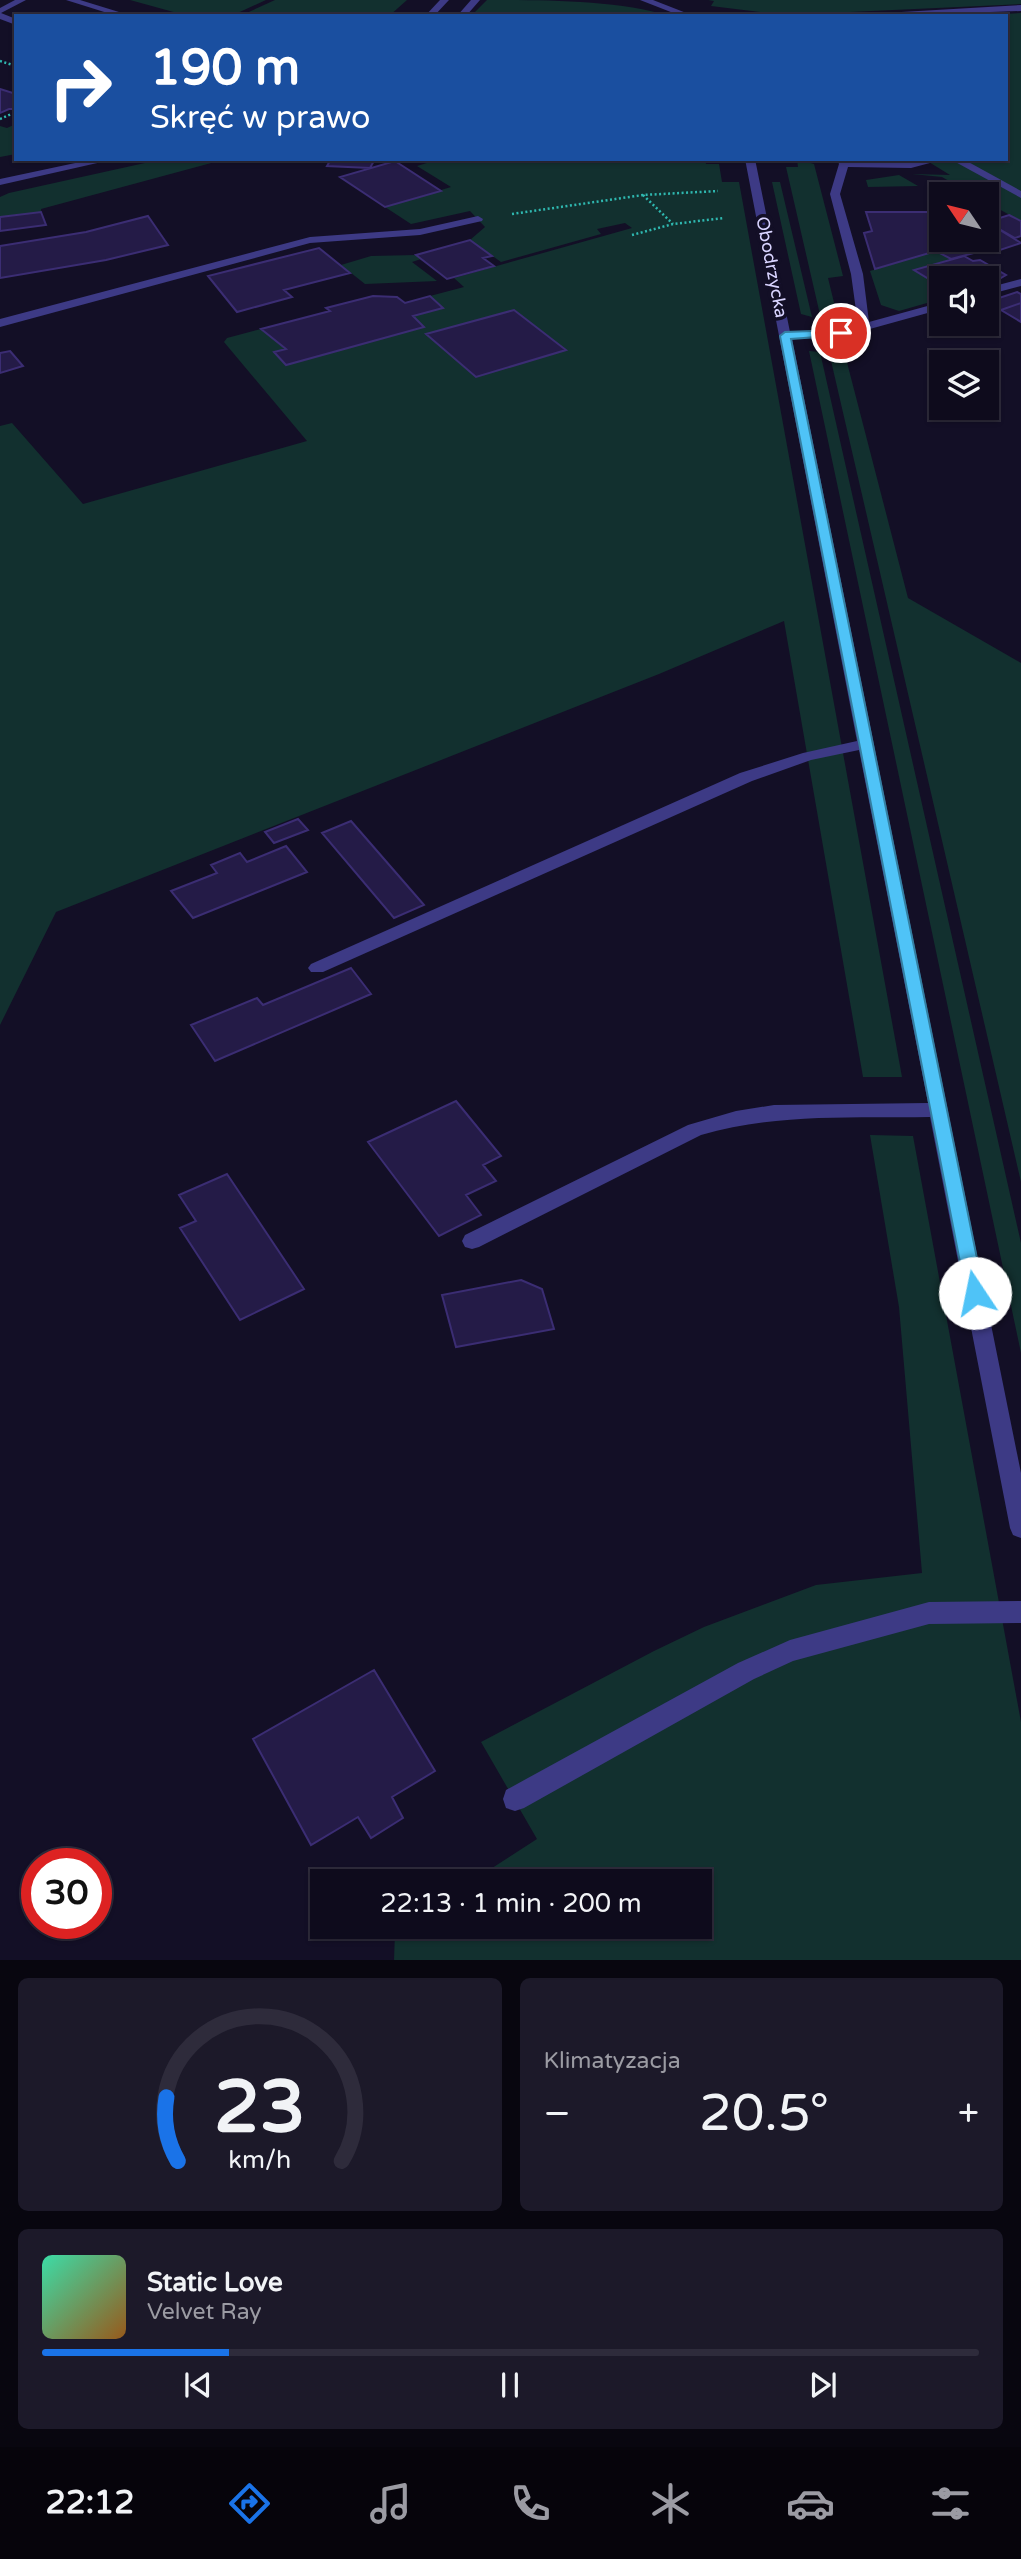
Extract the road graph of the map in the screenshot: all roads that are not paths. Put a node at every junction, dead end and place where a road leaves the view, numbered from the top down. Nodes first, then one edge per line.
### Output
1 (22, 0) edge
2 (70, 0) edge
3 (445, 0) edge
4 (476, 0) edge
5 (644, 0) edge
6 (1021, 8) edge
7 (0, 10) edge
8 (121, 14) edge
9 (431, 14) edge
10 (463, 14) edge
11 (684, 14) edge
12 (918, 14) edge
13 (100, 161) edge
14 (750, 161) edge
15 (928, 161) edge
16 (959, 161) edge
17 (843, 162) edge
18 (0, 182) edge
19 (1021, 195) edge
20 (478, 219) road end
21 (1021, 282) edge
22 (999, 288) edge
23 (929, 309) edge
24 (0, 323) edge
25 (863, 328) junction
26 (785, 336) junction
27 (866, 744) junction
28 (317, 968) dead end
29 (939, 1110) junction
30 (472, 1241) dead end
31 (1021, 1528) edge
32 (1021, 1612) edge
33 (514, 1799) dead end

1 - 7 street
2 - 8 street
3 - 9 street
4 - 10 street
5 - 11 street
6 - 12 street
13 - 18 street
14 - 26 street, Obodrzycka
15 - 17 street
16 - 19 street
17 - 25 street
20 - 24 street
21 - 22 street
23 - 25 street
25 - 26 street
26 - 27 street, Obodrzycka
27 - 28 street
27 - 29 street, Obodrzycka
29 - 30 street
29 - 31 street, Obodrzycka
32 - 33 street

